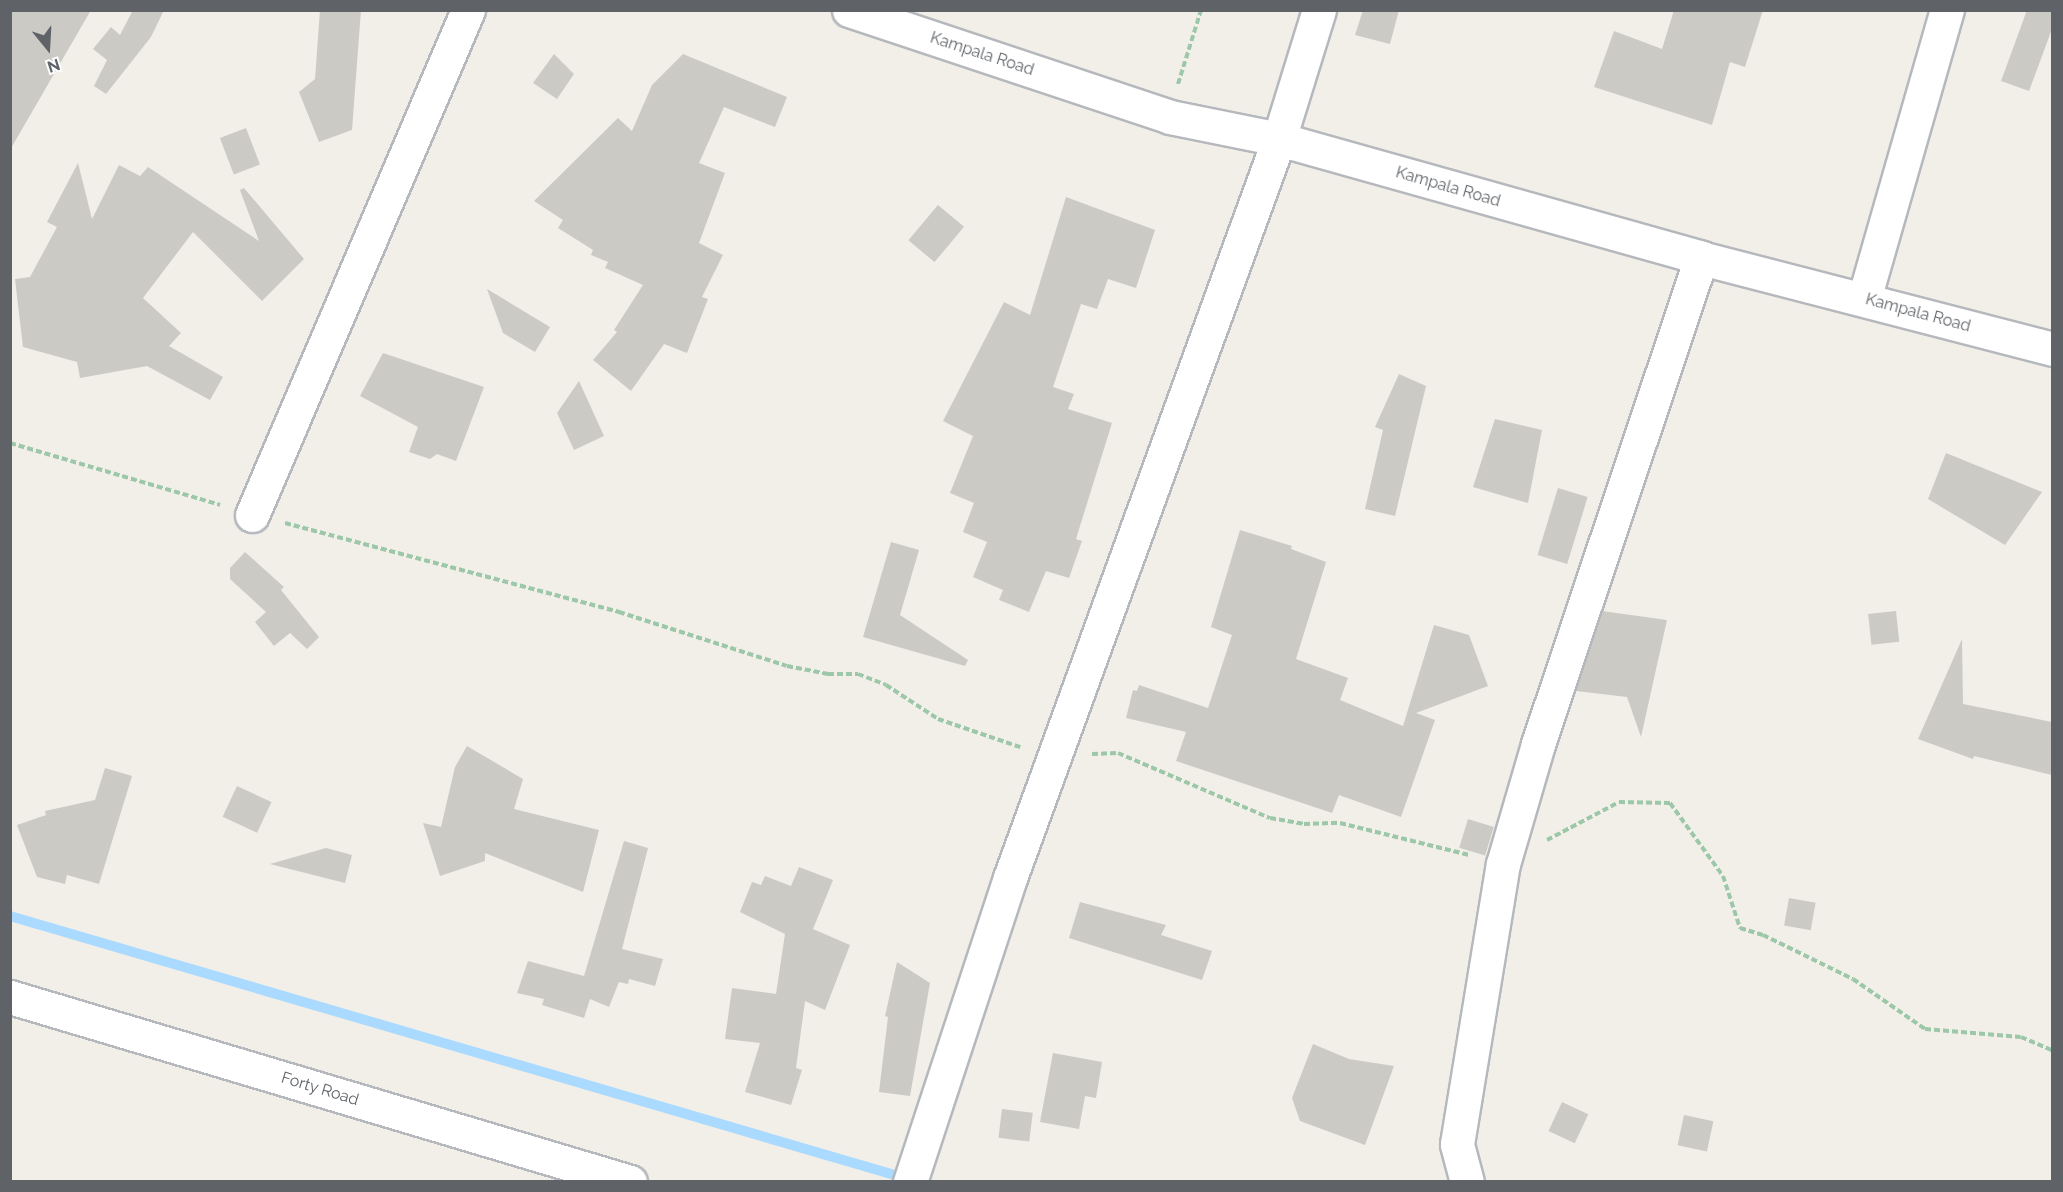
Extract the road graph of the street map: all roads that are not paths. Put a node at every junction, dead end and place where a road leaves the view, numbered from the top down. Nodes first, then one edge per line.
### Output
1 (468, 10) edge
2 (849, 10) edge
3 (1319, 10) edge
4 (1947, 10) edge
5 (1279, 140) junction
6 (1701, 258) junction
7 (1864, 299) junction
8 (2052, 348) edge
9 (252, 514) dead end
10 (10, 997) edge
11 (912, 1174) edge
12 (630, 1182) edge
13 (1467, 1182) edge

1 - 9 street
2 - 5 street, Kampala Road
3 - 5 street
4 - 7 street
5 - 6 street, Kampala Road
5 - 11 street
6 - 7 street, Kampala Road
6 - 13 street
7 - 8 street, Kampala Road
10 - 12 street, Forty Road

